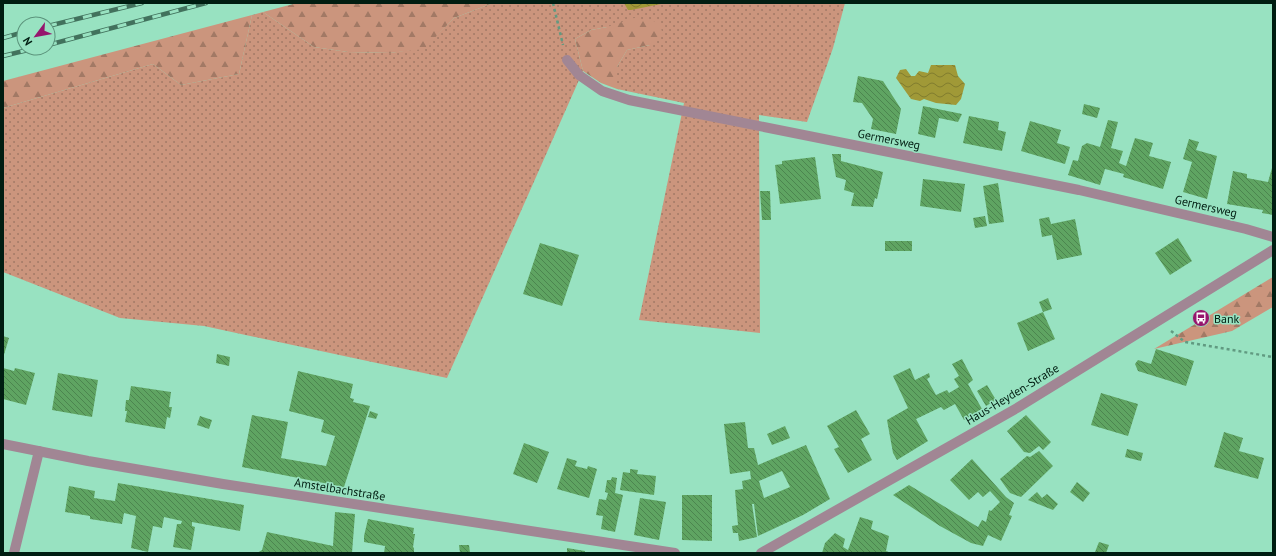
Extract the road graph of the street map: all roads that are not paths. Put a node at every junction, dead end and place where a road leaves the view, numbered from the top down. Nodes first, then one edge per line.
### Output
1 (567, 60) road end
2 (1273, 237) edge
3 (1273, 250) edge
4 (3, 444) edge
5 (39, 451) junction
6 (14, 553) edge
7 (675, 553) edge
8 (761, 553) edge

1 - 2 street, Germersweg
3 - 8 street, Haus-Heyden-Straße
4 - 5 street, Amstelbachstraße
5 - 6 street
5 - 7 street, Amstelbachstraße

